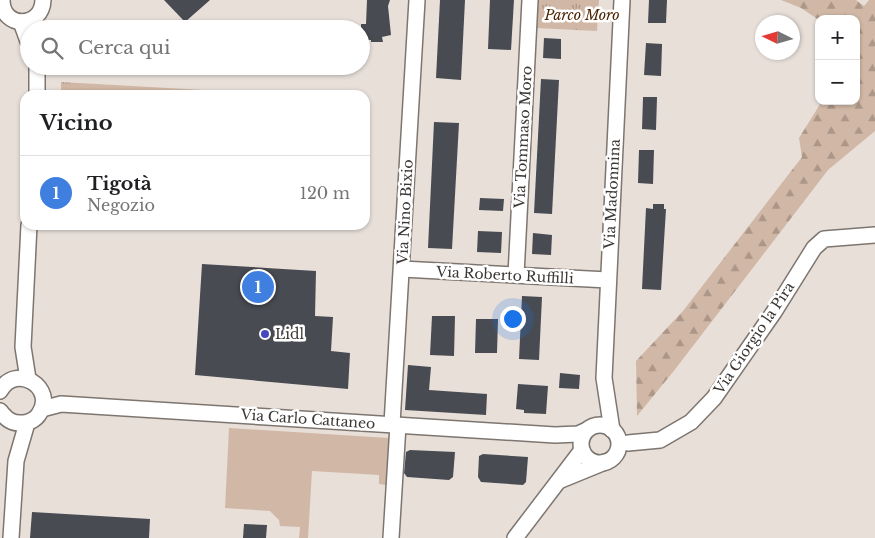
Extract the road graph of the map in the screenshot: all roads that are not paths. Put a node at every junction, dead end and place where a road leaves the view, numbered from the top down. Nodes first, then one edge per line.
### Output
1 (43, 0) edge
2 (417, 0) edge
3 (530, 0) edge
4 (622, 0) edge
5 (2, 6) edge
6 (37, 20) edge
7 (20, 22) edge
8 (36, 75) edge
9 (37, 90) edge
10 (29, 230) edge
11 (875, 235) edge
12 (402, 269) junction
13 (516, 275) junction
14 (608, 280) junction
15 (20, 379) junction
16 (605, 388) junction
17 (0, 392) edge
18 (42, 402) junction
19 (4, 418) edge
20 (27, 423) junction
21 (395, 424) junction
22 (590, 429) junction
23 (612, 430) junction
24 (555, 434) junction
25 (628, 443) dead end
26 (582, 449) junction
27 (16, 461) junction
28 (608, 461) junction
29 (560, 481) junction
30 (11, 538) edge
31 (391, 538) edge
32 (515, 538) edge

1 - 6 street
2 - 12 street, Via Nino Bixio
3 - 13 street, Via Tommaso Moro
4 - 14 street, Via Madonnina
5 - 7 street
8 - 9 street
10 - 15 street
11 - 25 street, Via Giorgio la Pira
12 - 13 street, Via Roberto Ruffilli
12 - 21 street, Via Nino Bixio
13 - 14 street, Via Roberto Ruffilli
14 - 16 street, Via Madonnina
15 - 17 street
15 - 18 street
16 - 22 street, Via Madonnina
16 - 23 street, Via Madonnina
18 - 20 street
18 - 21 street, Via Carlo Cattaneo
19 - 20 street
19 - 27 street
20 - 27 street
21 - 24 street, Via Carlo Cattaneo
21 - 31 street, Via Nino Bixio
22 - 23 street
22 - 24 street, Via Carlo Cattaneo
22 - 26 street
23 - 28 street
24 - 26 street, Via Carlo Cattaneo
26 - 28 street
26 - 29 street
27 - 30 street
28 - 29 street
29 - 32 street

